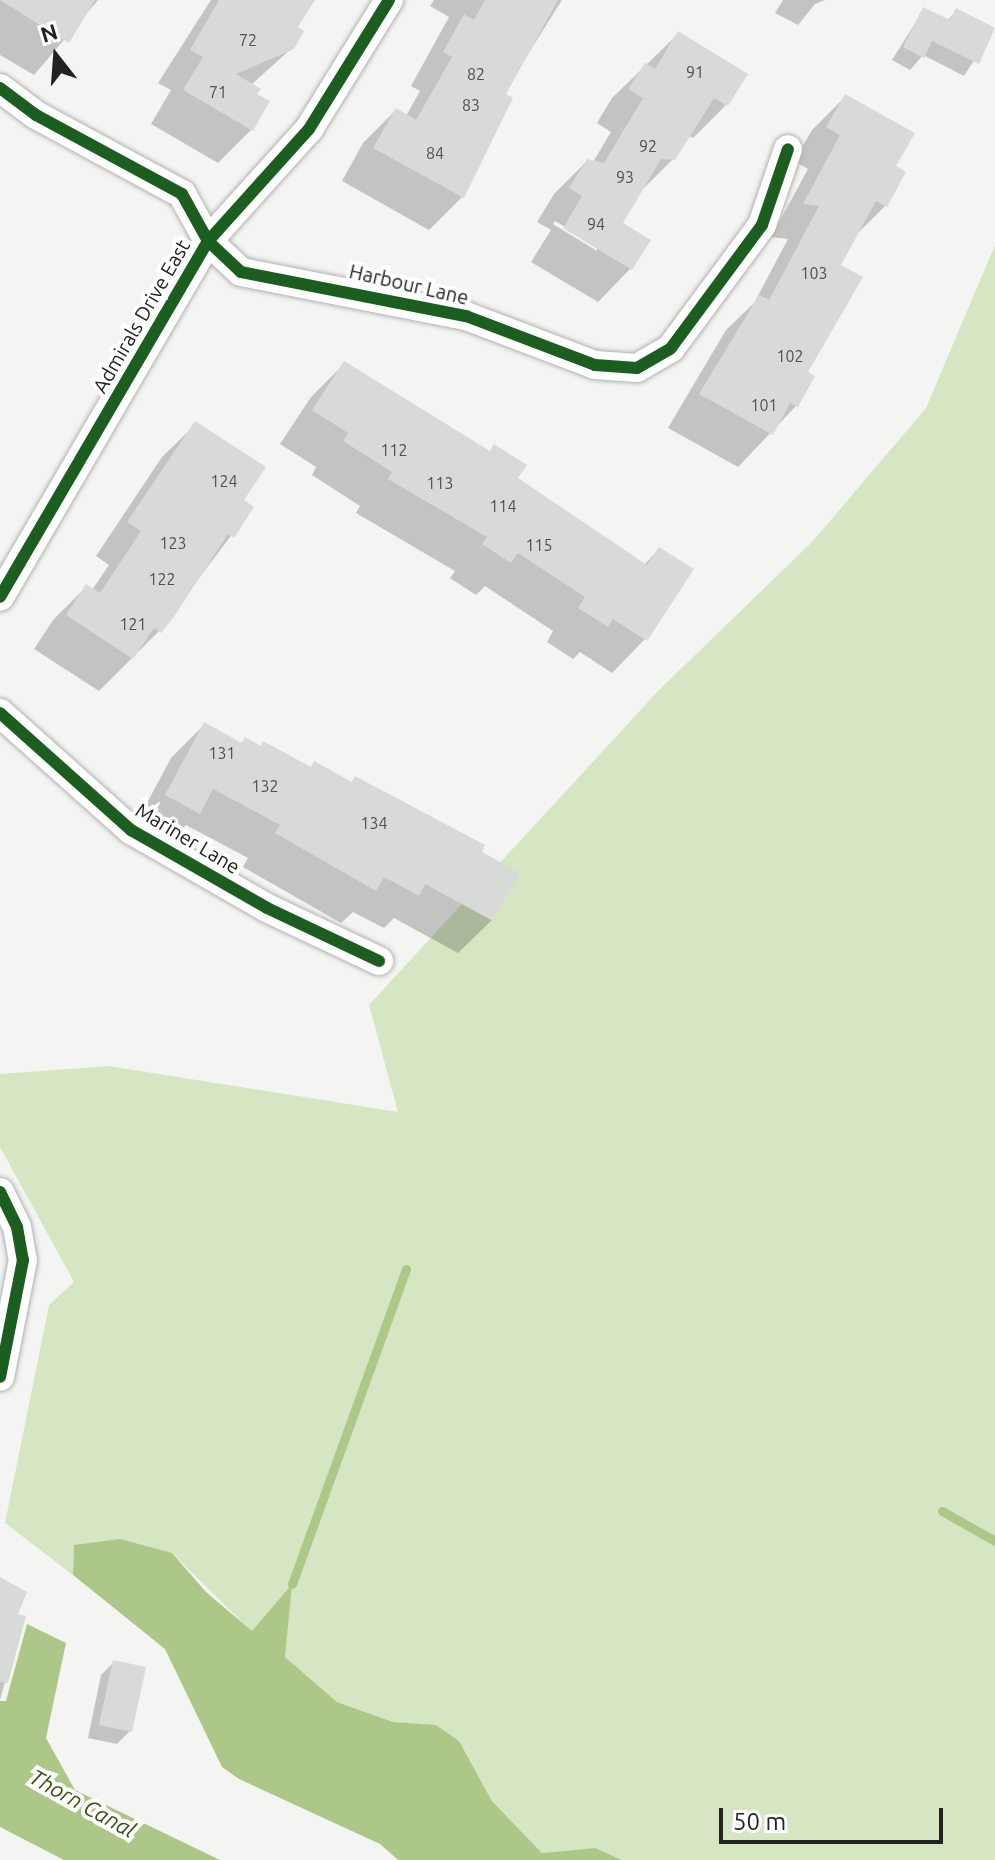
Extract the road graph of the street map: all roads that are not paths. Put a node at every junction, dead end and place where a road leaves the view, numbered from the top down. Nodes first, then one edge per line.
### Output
1 (389, 0) edge
2 (0, 88) edge
3 (788, 149) dead end
4 (208, 241) junction
5 (0, 597) edge
6 (0, 713) edge
7 (379, 961) dead end
8 (0, 1192) edge
9 (0, 1377) edge

1 - 4 street
2 - 4 street, Admirals Drive East
3 - 4 street, Harbour Lane
4 - 5 street, Admirals Drive East
6 - 7 street, Mariner Lane
8 - 9 street

